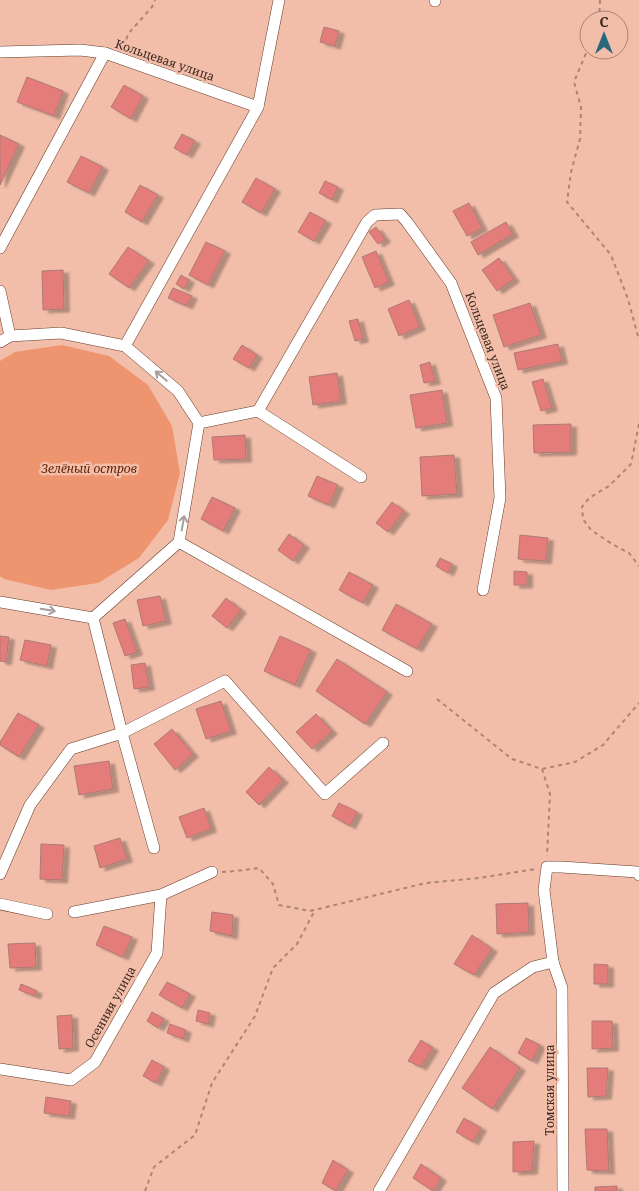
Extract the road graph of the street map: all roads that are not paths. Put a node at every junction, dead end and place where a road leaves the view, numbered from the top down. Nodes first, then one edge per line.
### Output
1 (279, 0) edge
2 (0, 52) edge
3 (105, 53) junction
4 (258, 107) junction
5 (0, 248) edge
6 (0, 291) edge
7 (5, 339) edge
8 (125, 346) junction
9 (258, 411) junction
10 (199, 423) junction
11 (362, 477) dead end
12 (180, 542) junction
13 (483, 590) dead end
14 (0, 602) edge
15 (93, 618) junction
16 (407, 671) dead end
17 (122, 733) junction
18 (383, 743) dead end
19 (154, 848) dead end
20 (212, 872) road end
21 (0, 874) edge
22 (639, 875) edge
23 (162, 895) junction
24 (0, 904) edge
25 (74, 912) dead end
26 (47, 914) dead end
27 (553, 962) junction
28 (0, 1069) edge
29 (380, 1191) edge
30 (563, 1191) edge

1 - 4 street
2 - 3 street, Кольцевая улица
3 - 4 street, Кольцевая улица
3 - 5 street
4 - 8 street
6 - 7 street
7 - 8 street
10 -> 8 street
9 - 10 street
9 - 11 street
9 - 13 street, Кольцевая улица
12 -> 10 street
12 - 15 street
12 - 16 street
14 -> 15 street
15 - 17 street
17 - 18 street
17 - 19 street
17 - 21 street
20 - 23 street
22 - 27 street, Томская улица
23 - 25 street
23 - 28 street, Осенняя улица
24 - 26 street
27 - 29 street
27 - 30 street, Томская улица

